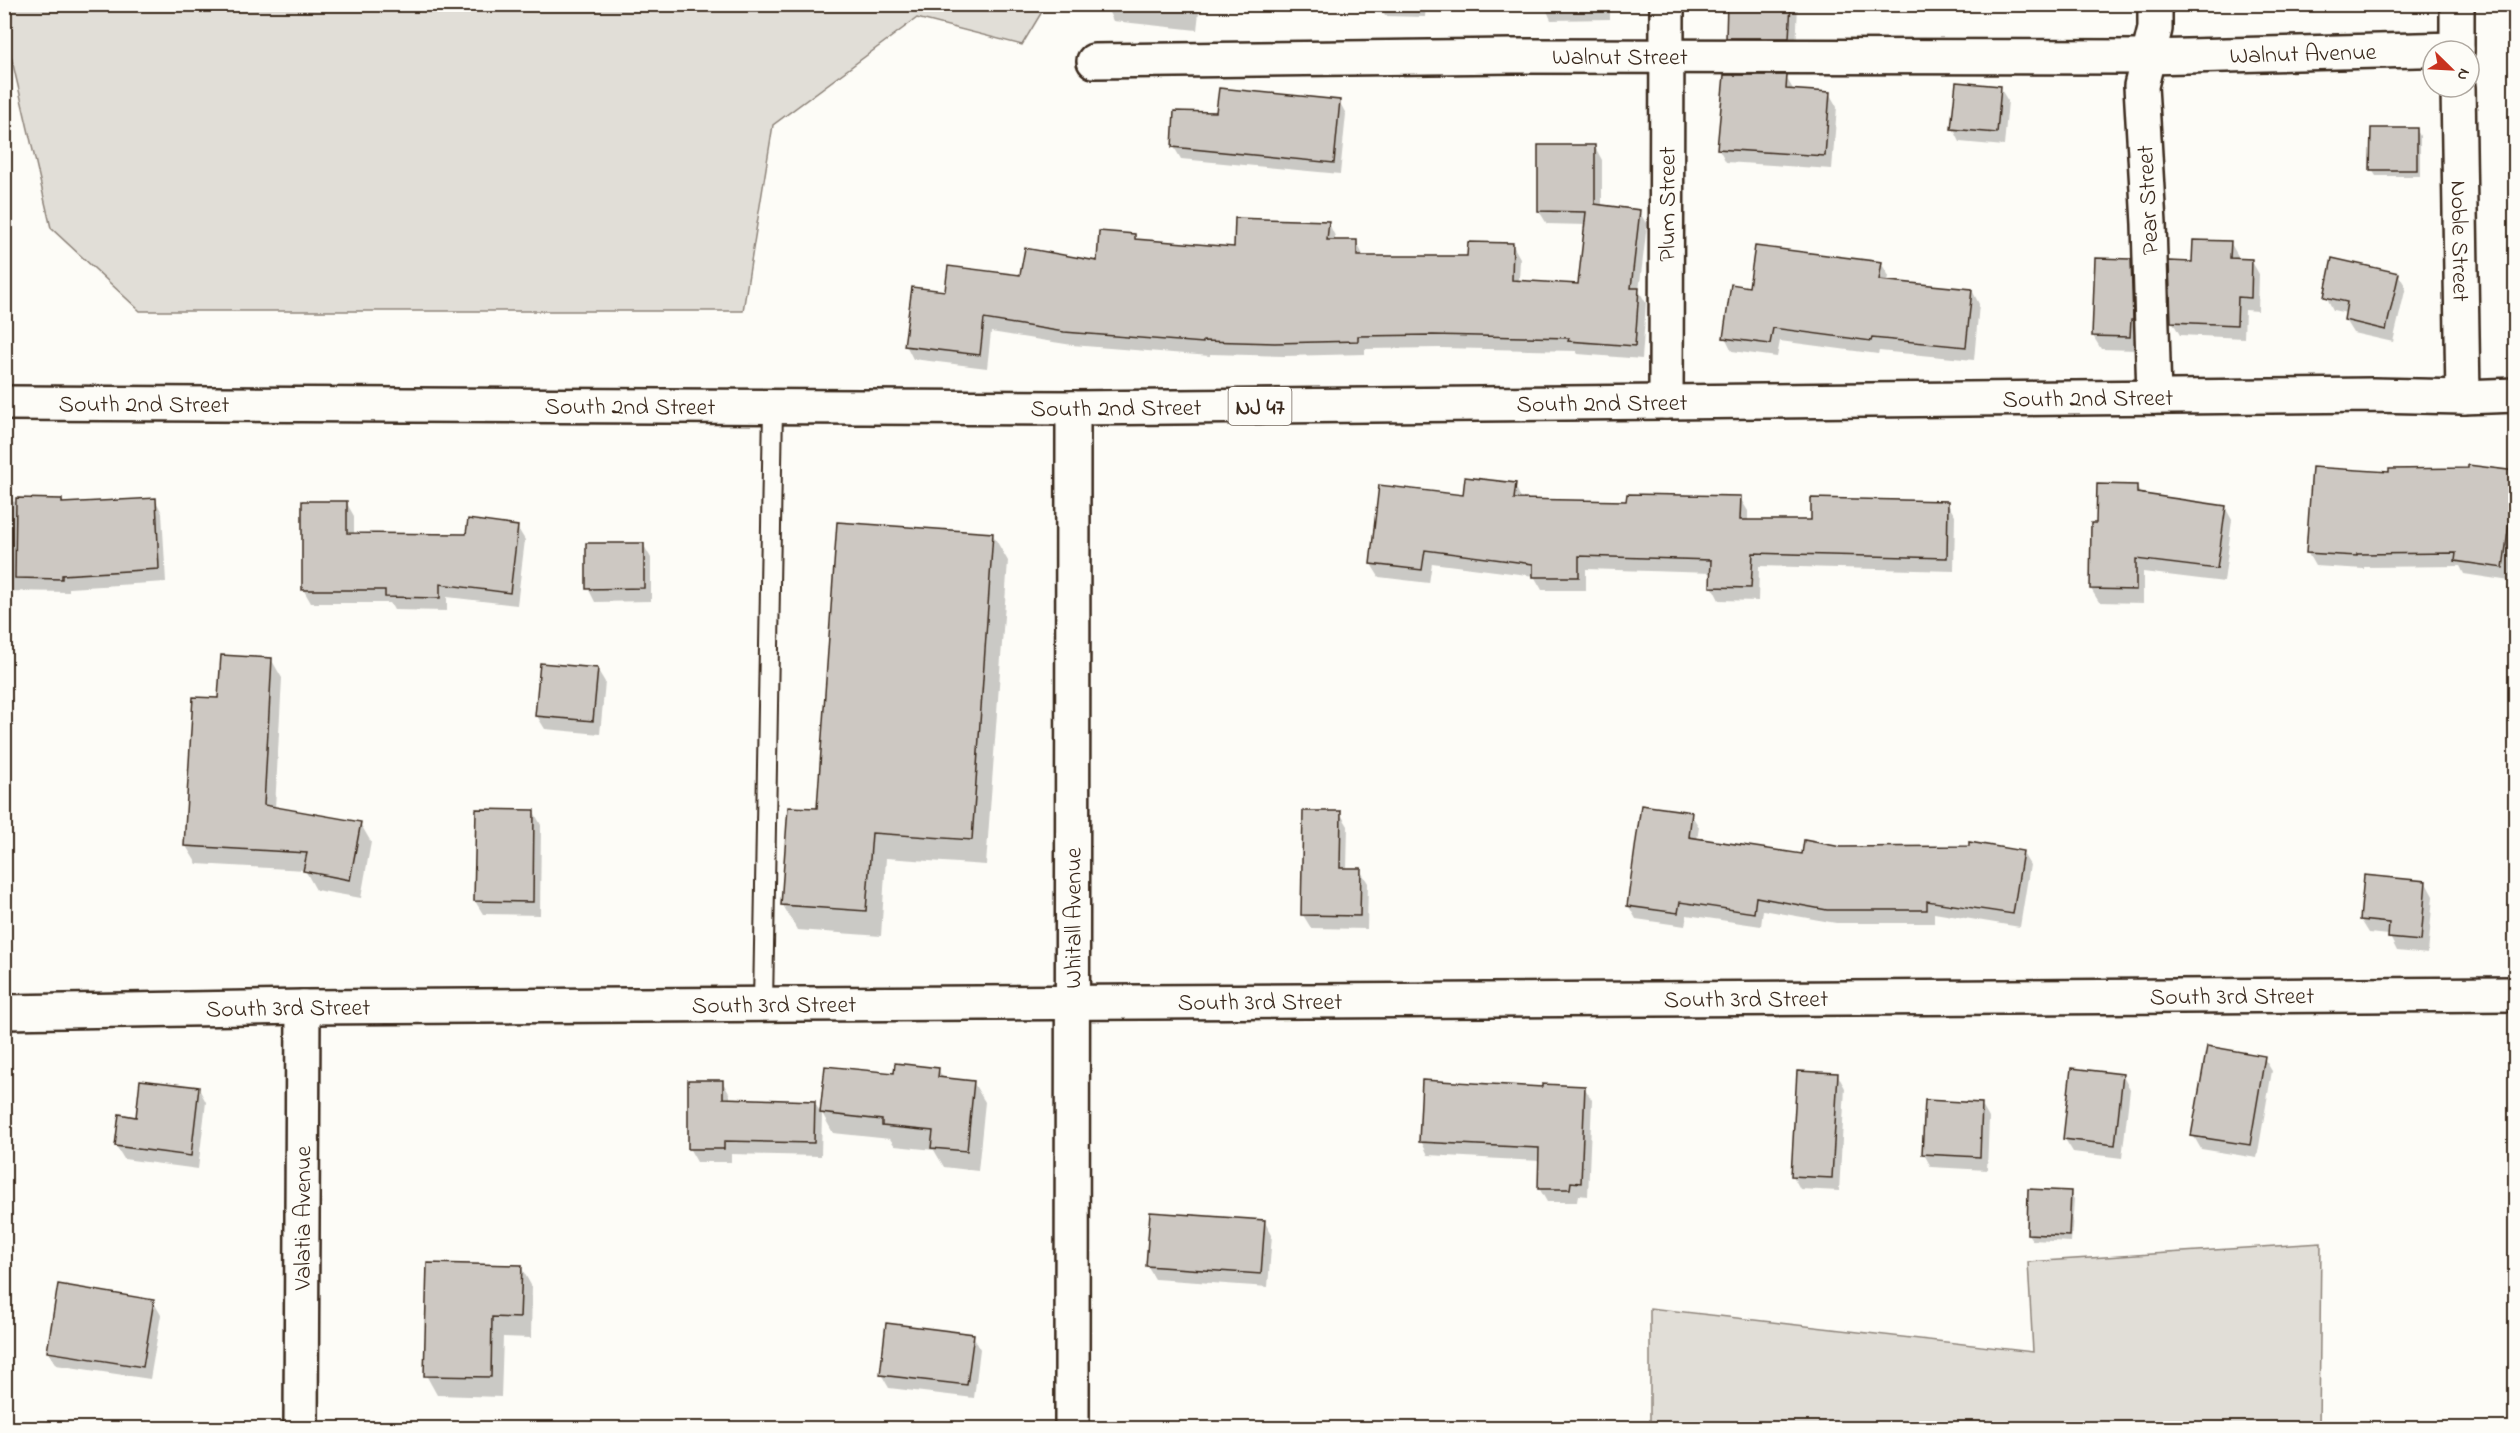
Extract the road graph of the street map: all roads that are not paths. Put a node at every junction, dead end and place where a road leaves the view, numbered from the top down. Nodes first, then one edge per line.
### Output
1 (1667, 4) edge
2 (2155, 4) edge
3 (2457, 4) edge
4 (2457, 39) edge
5 (2421, 51) edge
6 (1667, 56) junction
7 (2148, 57) junction
8 (1094, 61) dead end
9 (2458, 99) edge
10 (2516, 395) edge
11 (2154, 397) junction
12 (2463, 398) junction
13 (1666, 402) junction
14 (4, 403) edge
15 (773, 407) junction
16 (1073, 408) junction
17 (2516, 994) edge
18 (1072, 1004) junction
19 (764, 1005) junction
20 (303, 1007) junction
21 (4, 1012) edge
22 (301, 1428) edge
23 (1072, 1428) edge

1 - 6 street, Plum Street
2 - 7 street, Pear Street
3 - 4 street
5 - 7 street, Walnut Avenue
6 - 7 street, Walnut Street
6 - 8 street, Walnut Street
6 - 13 street, Plum Street
7 - 11 street, Pear Street
9 - 12 street, Noble Street
10 - 12 street, South 2nd Street / NJ 47
11 - 12 street, South 2nd Street / NJ 47
11 - 13 street, South 2nd Street / NJ 47
13 - 16 street, South 2nd Street / NJ 47
14 - 15 street, South 2nd Street / NJ 47
15 - 16 street, South 2nd Street / NJ 47
15 - 19 lane
16 - 18 street, Whitall Avenue
17 - 18 street, South 3rd Street
18 - 19 street, South 3rd Street
18 - 23 street, Whitall Avenue
19 - 20 street, South 3rd Street
20 - 21 street, South 3rd Street
20 - 22 street, Valatia Avenue

